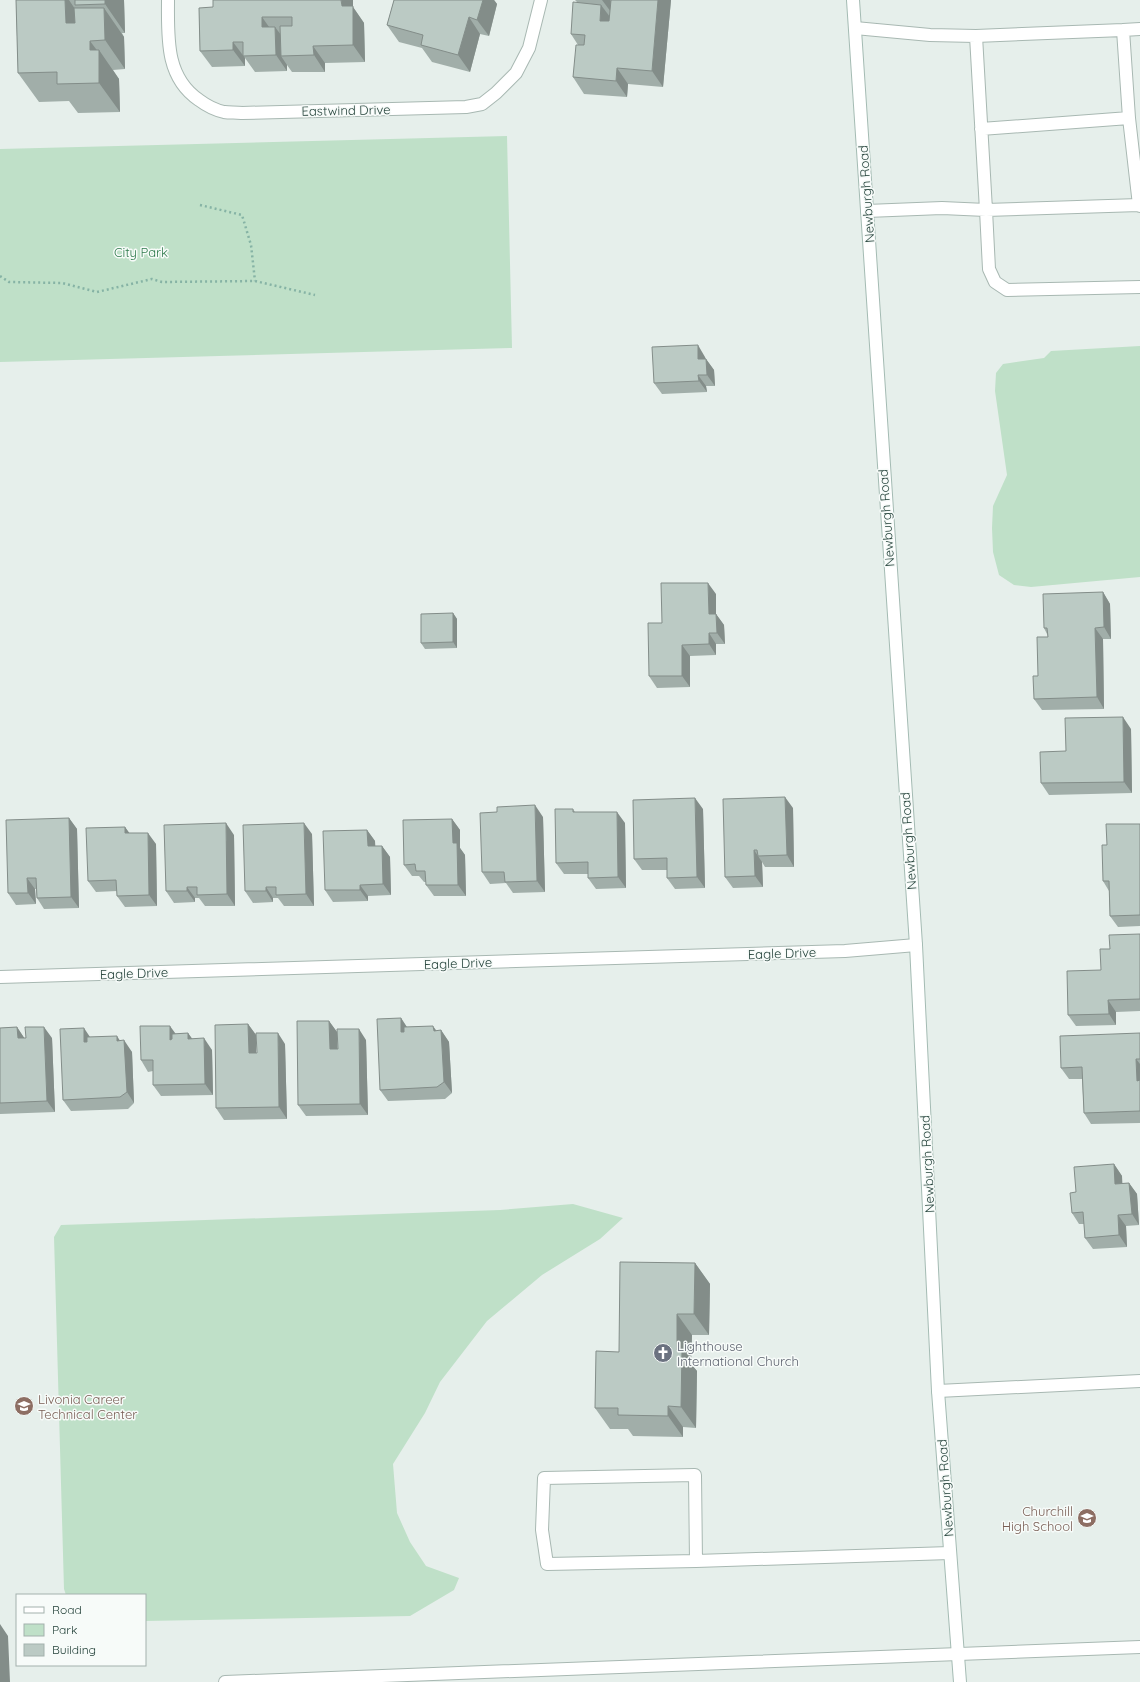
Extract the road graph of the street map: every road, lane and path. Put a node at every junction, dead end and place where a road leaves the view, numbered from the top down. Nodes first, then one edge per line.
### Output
1 (168, 0) edge
2 (541, 0) edge
3 (853, 0) edge
4 (855, 28) junction
5 (1140, 29) edge
6 (1123, 30) junction
7 (976, 36) junction
8 (1130, 118) junction
9 (981, 129) junction
10 (200, 205) dead end
11 (1139, 205) edge
12 (986, 210) junction
13 (867, 211) junction
14 (0, 276) edge
15 (255, 281) junction
16 (1140, 287) edge
17 (315, 295) dead end
18 (916, 946) junction
19 (0, 977) edge
20 (1140, 1381) edge
21 (938, 1391) junction
22 (950, 1553) junction
23 (696, 1561) junction
24 (1140, 1647) edge
25 (958, 1655) junction
26 (390, 1679) edge
27 (225, 1682) edge
28 (960, 1682) edge

1 - 2 main road, Eastwind Drive
3 - 4 main road, Newburgh Road
4 - 7 main road
4 - 13 main road, Newburgh Road
5 - 6 main road
6 - 7 main road
6 - 8 main road
7 - 9 main road
8 - 9 main road
8 - 11 main road
9 - 12 main road
10 - 15 path
11 - 12 main road
12 - 13 main road
12 - 16 main road
13 - 18 main road, Newburgh Road
14 - 15 path
15 - 17 path
18 - 19 main road, Eagle Drive
18 - 21 main road, Newburgh Road
20 - 21 main road
21 - 22 main road, Newburgh Road
22 - 23 main road
22 - 25 main road, Newburgh Road
23 - 23 main road
24 - 25 main road
25 - 26 main road
25 - 28 main road, Newburgh Road
26 - 27 main road

